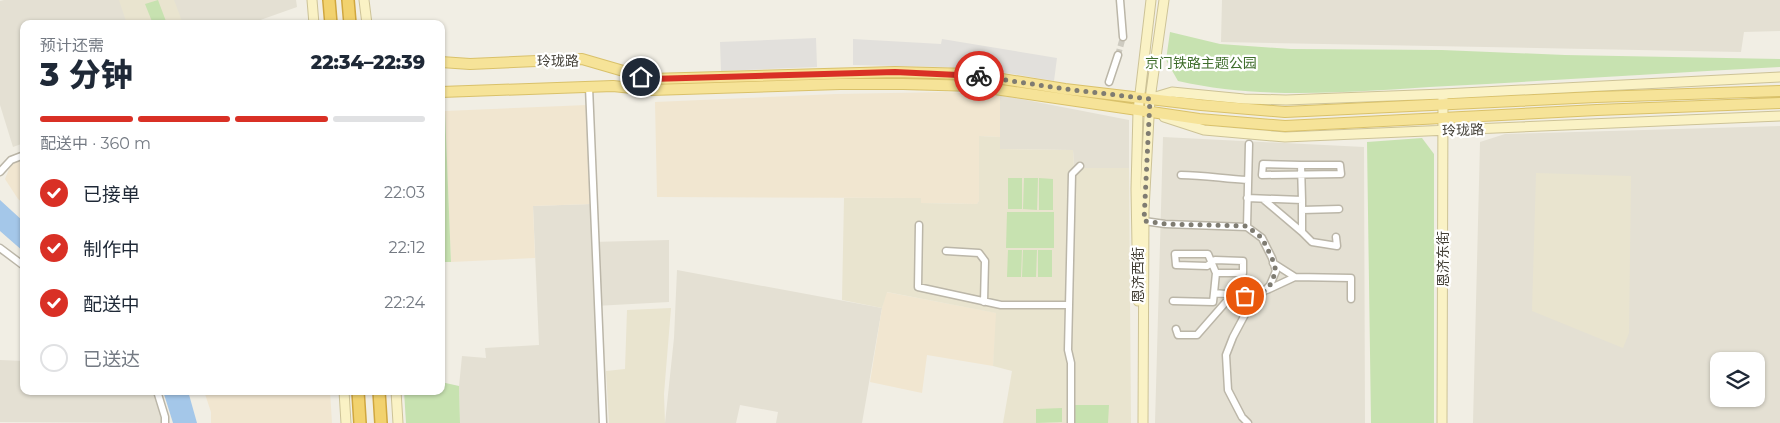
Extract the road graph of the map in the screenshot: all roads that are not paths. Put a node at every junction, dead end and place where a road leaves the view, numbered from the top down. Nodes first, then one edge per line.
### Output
1 (312, 0) edge
2 (329, 0) edge
3 (348, 0) edge
4 (364, 0) edge
5 (1120, 0) edge
6 (1151, 0) edge
7 (1164, 0) edge
8 (314, 20) edge
9 (331, 20) edge
10 (350, 20) edge
11 (366, 20) edge
12 (1123, 37) tunnel mouth
13 (1118, 55) tunnel mouth
14 (445, 62) edge
15 (470, 64) junction
16 (445, 66) edge
17 (1780, 77) edge
18 (1109, 82) dead end
19 (588, 87) junction
20 (1780, 90) edge
21 (445, 92) edge
22 (1444, 94) junction
23 (1145, 98) junction
24 (1780, 103) edge
25 (1443, 105) junction
26 (1138, 111) junction
27 (1150, 112) junction
28 (1780, 116) edge
29 (1443, 119) junction
30 (1443, 131) junction
31 (1248, 144) dead end
32 (20, 157) edge
33 (1301, 165) junction
34 (1080, 166) dead end
35 (0, 172) edge
36 (1301, 173) junction
37 (1181, 175) dead end
38 (1247, 180) junction
39 (1247, 198) junction
40 (1263, 199) junction
41 (1302, 200) junction
42 (1339, 209) dead end
43 (1302, 210) junction
44 (1144, 221) junction
45 (919, 225) dead end
46 (1247, 226) junction
47 (1302, 232) junction
48 (1336, 237) dead end
49 (0, 248) edge
50 (946, 251) dead end
51 (20, 263) edge
52 (1211, 263) junction
53 (1274, 263) junction
54 (1216, 273) junction
55 (1295, 277) junction
56 (1264, 291) junction
57 (1214, 293) junction
58 (1232, 295) junction
59 (1258, 298) junction
60 (1351, 299) dead end
61 (1173, 301) dead end
62 (984, 302) junction
63 (1069, 305) junction
64 (1176, 329) dead end
65 (158, 395) edge
66 (344, 395) edge
67 (358, 395) edge
68 (379, 395) edge
69 (396, 395) edge
70 (165, 423) edge
71 (346, 423) edge
72 (360, 423) edge
73 (381, 423) edge
74 (398, 423) edge
75 (603, 423) edge
76 (1071, 423) edge
77 (1138, 423) edge
78 (1143, 423) edge
79 (1248, 423) edge
80 (1442, 423) edge

1 - 8 street
2 - 9 highway
3 - 10 highway
4 - 11 street
5 - 12 street
6 - 23 street
7 - 23 street
13 - 18 street
14 - 15 main road, 玲珑路
15 - 16 main road
15 - 23 main road, 玲珑路
17 - 22 street, 玲珑路
19 - 21 main road, 玲珑路
19 - 26 main road, 玲珑路
19 - 75 street
20 - 25 main road, 玲珑路
22 - 23 street, 玲珑路
22 - 25 street, 恩济东街
23 - 25 main road, 玲珑路
23 - 26 street, 恩济西街
23 - 27 street, 恩济西街
24 - 29 main road, 玲珑路
25 - 29 street, 恩济东街
26 - 27 main road, 玲珑路
26 - 77 street, 恩济西街
27 - 29 main road, 玲珑路
27 - 30 street, 玲珑路
27 - 44 street, 恩济西街
28 - 30 street, 玲珑路
29 - 30 street, 恩济东街
30 - 80 street, 恩济东街
31 - 38 street
32 - 35 street
33 - 36 street
33 - 36 street
33 - 36 street
34 - 63 street
36 - 41 street
37 - 38 street
38 - 39 street
39 - 40 street
39 - 46 street
40 - 41 street
40 - 47 street
41 - 43 street
42 - 43 street
43 - 47 street
44 - 46 street
44 - 78 street, 恩济西街
45 - 62 street
46 - 53 street
47 - 48 street
49 - 51 street
50 - 62 street
52 - 52 street
52 - 54 street
52 - 54 street
53 - 55 street
53 - 56 street
54 - 57 street
55 - 56 street
55 - 60 street
56 - 59 street
57 - 58 street
57 - 61 street
58 - 59 street
58 - 64 street
59 - 79 street
62 - 63 street
63 - 76 street
65 - 70 street
66 - 71 street
67 - 72 highway
68 - 73 highway
69 - 74 street

